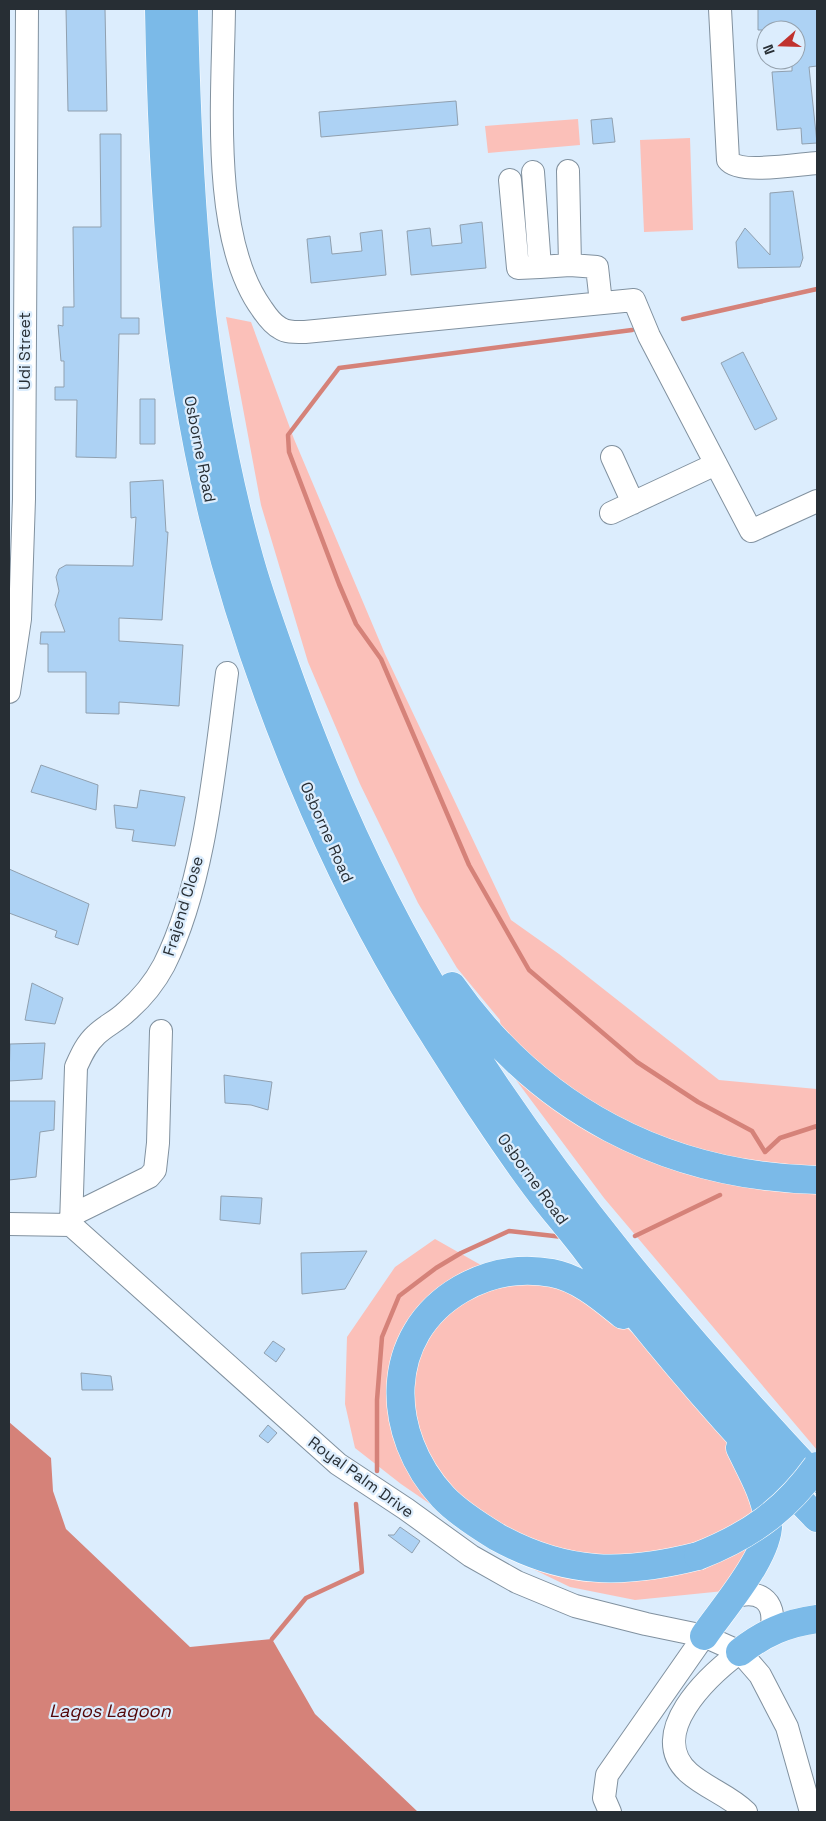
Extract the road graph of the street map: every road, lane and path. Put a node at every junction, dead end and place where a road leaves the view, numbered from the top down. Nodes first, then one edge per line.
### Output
1 (27, 9) edge
2 (160, 9) edge
3 (184, 9) edge
4 (224, 9) edge
5 (720, 9) edge
6 (817, 163) edge
7 (533, 172) dead end
8 (568, 172) dead end
9 (510, 180) dead end
10 (570, 266) junction
11 (540, 267) junction
12 (17, 285) edge
13 (601, 303) junction
14 (612, 457) dead end
15 (716, 464) junction
16 (16, 499) edge
17 (817, 501) edge
18 (632, 503) junction
19 (611, 513) dead end
20 (226, 673) dead end
21 (9, 692) edge
22 (392, 914) junction
23 (160, 1031) dead end
24 (817, 1180) edge
25 (72, 1220) junction
26 (9, 1224) edge
27 (666, 1351) junction
28 (725, 1418) junction
29 (817, 1466) edge
30 (817, 1479) edge
31 (817, 1518) edge
32 (729, 1598) junction
33 (817, 1619) edge
34 (771, 1631) junction
35 (704, 1636) junction
36 (740, 1652) junction
37 (678, 1675) junction
38 (700, 1690) junction
39 (610, 1812) edge
40 (746, 1812) edge
41 (812, 1812) edge

1 - 12 street, Udi Street
2 - 27 main road, Osborne Road
3 - 22 main road, Osborne Road
4 - 13 street
5 - 6 street
7 - 11 street
8 - 10 street
9 - 11 street
10 - 11 street
10 - 13 street
12 - 16 street, Udi Street
13 - 15 street
14 - 18 street
15 - 17 street
15 - 18 street
16 - 21 street, Udi Street
18 - 19 street
20 - 25 street, Frajend Close
22 - 24 main road
22 - 30 main road, Osborne Road
23 - 25 street
25 - 26 street
25 - 35 street, Royal Palm Drive
27 - 28 main road, Osborne Road
27 - 29 main road, bridge
28 - 31 main road, Osborne Road
28 - 32 main road
32 - 34 street
32 - 35 main road
33 - 34 main road
34 - 36 main road
35 - 36 street
35 - 37 street
36 - 38 street
36 - 41 street
37 - 38 street
37 - 39 street
38 - 40 street

